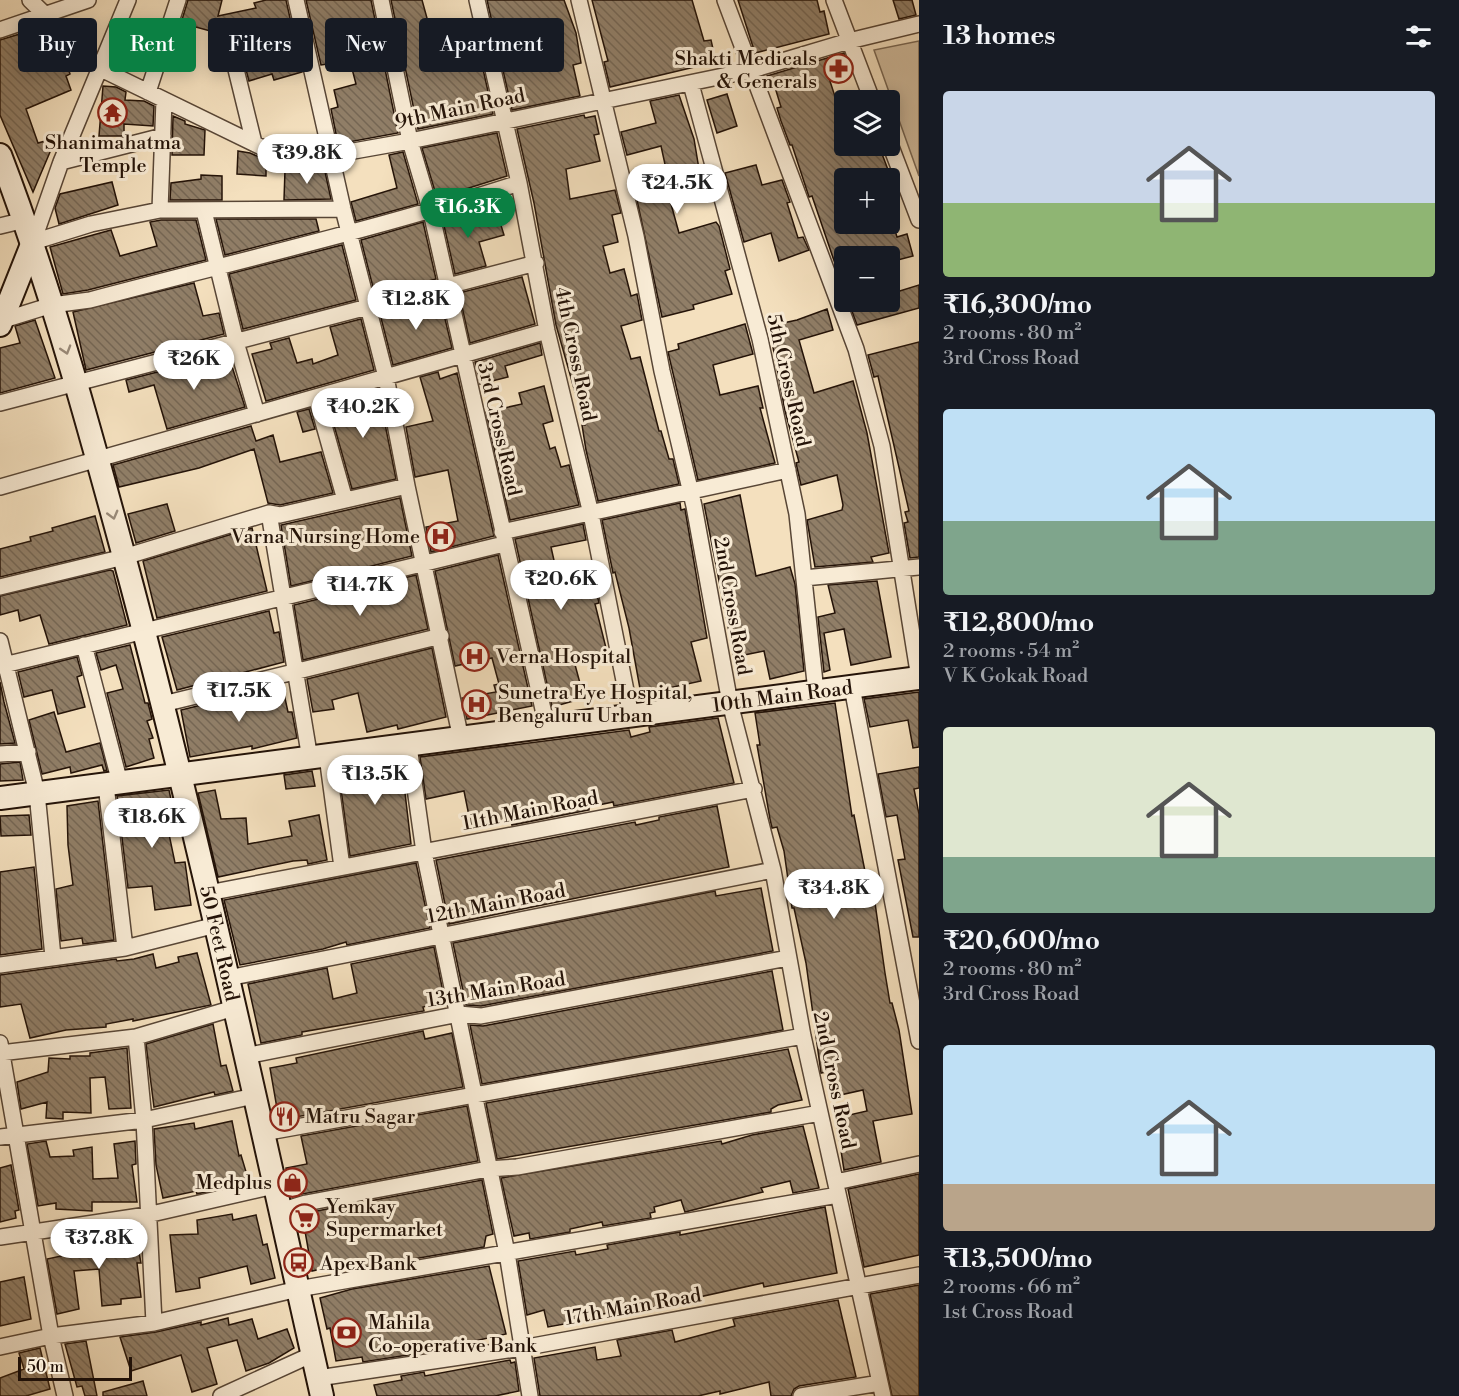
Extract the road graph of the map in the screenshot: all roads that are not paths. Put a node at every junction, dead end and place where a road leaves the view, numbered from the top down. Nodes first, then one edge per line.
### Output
1 (30, 0) edge
2 (88, 0) edge
3 (128, 0) edge
4 (178, 0) edge
5 (296, 0) edge
6 (381, 0) edge
7 (477, 0) edge
8 (579, 0) edge
9 (725, 0) edge
10 (834, 0) edge
11 (44, 13) junction
12 (919, 24) edge
13 (0, 30) edge
14 (849, 41) junction
15 (101, 69) junction
16 (752, 70) junction
17 (237, 72) edge
18 (691, 84) junction
19 (868, 90) edge
20 (148, 92) junction
21 (164, 100) junction
22 (601, 100) junction
23 (504, 121) junction
24 (163, 136) junction
25 (410, 141) junction
26 (254, 143) junction
27 (0, 155) edge
28 (330, 155) junction
29 (895, 156) edge
30 (62, 162) junction
31 (519, 183) junction
32 (343, 209) junction
33 (160, 210) junction
34 (204, 211) junction
35 (431, 212) junction
36 (25, 220) junction
37 (919, 220) edge
38 (0, 226) edge
39 (350, 233) junction
40 (33, 242) junction
41 (536, 263) junction
42 (218, 267) junction
43 (447, 286) junction
44 (52, 305) junction
45 (370, 307) junction
46 (1, 322) edge
47 (547, 331) junction
48 (236, 342) junction
49 (462, 355) junction
50 (386, 377) junction
51 (76, 384) junction
52 (316, 397) junction
53 (0, 404) edge
54 (257, 414) junction
55 (98, 459) junction
56 (788, 470) junction
57 (406, 486) junction
58 (0, 487) edge
59 (690, 492) junction
60 (345, 500) junction
61 (269, 513) junction
62 (591, 514) junction
63 (503, 538) junction
64 (124, 557) junction
65 (424, 561) junction
66 (919, 567) edge
67 (902, 568) junction
68 (804, 578) junction
69 (0, 587) edge
70 (283, 596) junction
71 (144, 630) junction
72 (441, 636) junction
73 (0, 641) edge
74 (84, 645) junction
75 (3, 665) edge
76 (295, 671) junction
77 (919, 678) edge
78 (852, 687) junction
79 (816, 692) junction
80 (730, 703) junction
81 (163, 704) junction
82 (631, 716) junction
83 (547, 727) junction
84 (461, 739) junction
85 (409, 746) junction
86 (28, 752) junction
87 (0, 754) edge
88 (318, 757) junction
89 (182, 775) junction
90 (113, 784) junction
91 (754, 789) junction
92 (37, 793) junction
93 (0, 798) edge
94 (424, 852) junction
95 (342, 867) junction
96 (773, 870) junction
97 (208, 893) junction
98 (216, 925) junction
99 (442, 935) junction
100 (125, 948) junction
101 (53, 957) junction
102 (788, 958) junction
103 (0, 965) edge
104 (228, 978) junction
105 (234, 1008) junction
106 (459, 1014) junction
107 (803, 1036) junction
108 (136, 1037) junction
109 (919, 1041) edge
110 (0, 1050) edge
111 (245, 1056) junction
112 (475, 1094) junction
113 (254, 1096) junction
114 (820, 1113) junction
115 (144, 1120) junction
116 (262, 1133) junction
117 (18, 1134) junction
118 (0, 1137) edge
119 (919, 1164) edge
120 (488, 1169) junction
121 (274, 1186) junction
122 (837, 1189) junction
123 (280, 1211) junction
124 (147, 1215) junction
125 (34, 1231) junction
126 (0, 1237) edge
127 (507, 1253) junction
128 (919, 1275) edge
129 (859, 1286) junction
130 (298, 1289) junction
131 (154, 1323) junction
132 (51, 1336) junction
133 (0, 1347) edge
134 (522, 1348) junction
135 (313, 1354) junction
136 (320, 1387) edge
137 (881, 1390) edge
138 (61, 1395) edge
139 (221, 1396) edge
140 (530, 1396) edge
141 (801, 1396) edge

1 - 11 street, 9th Main Road
2 - 11 street
3 - 15 street
4 - 20 street
5 - 28 street
6 - 25 street, 3rd Cross Road
7 - 23 street, 4th Cross Road
8 - 22 street, 2nd Cross Road
9 - 16 street
10 - 14 street
11 - 13 street
11 - 15 street, 9th Main Road
12 - 14 street, 9th Main Road
14 - 16 street, 9th Main Road
14 - 19 street
15 - 20 street, 9th Main Road
15 - 30 street
16 - 18 street, 9th Main Road
16 - 67 street
17 - 26 street
18 - 22 street, 9th Main Road
18 - 56 street, 5th Cross Road
20 - 21 street, 9th Main Road
21 - 24 street
21 - 26 street, 9th Main Road
22 - 23 street, 9th Main Road
22 - 59 street, 2nd Cross Road
23 - 25 street, 9th Main Road
23 - 31 street, 4th Cross Road
24 - 30 street
24 - 33 street
25 - 28 street, 9th Main Road
25 - 35 street, 3rd Cross Road
26 - 28 street, 9th Main Road
27 - 36 main road, 50 Feet Road
28 - 32 street
29 - 37 street
30 - 40 street
31 - 35 street
31 - 41 street, 4th Cross Road
32 - 34 street
32 - 39 street
33 - 34 street
33 - 40 street
34 - 42 street
35 - 39 street
35 - 43 street, 3rd Cross Road
36 - 38 street
36 - 40 main road, 50 Feet Road
39 - 42 street
39 - 45 street
40 - 44 main road, 50 Feet Road
40 - 46 main road
41 - 43 street
41 - 47 street, 4th Cross Road
42 - 44 street
42 - 48 street
43 - 45 street
43 - 49 street, 3rd Cross Road
44 - 46 street
44 -> 51 main road, 50 Feet Road
45 - 48 street
45 - 50 street
47 - 49 street
47 - 62 street, 4th Cross Road
48 - 51 street
48 - 54 street
49 - 50 street
49 - 63 street, 3rd Cross Road
50 - 52 street
50 - 57 street
51 - 53 street
51 - 55 main road, 50 Feet Road
52 - 54 street
52 - 60 street
54 - 55 street
55 - 58 street
55 -> 64 main road, 50 Feet Road
56 - 59 street
56 - 68 street, 5th Cross Road
57 - 60 street
57 - 65 street
59 - 62 street
59 - 80 street, 2nd Cross Road
60 - 61 street
61 - 64 street
61 - 70 street
62 - 63 street
62 - 82 street, 4th Cross Road
63 - 65 street
63 - 83 street, 3rd Cross Road
64 - 69 street
64 - 71 main road, 50 Feet Road
65 - 70 street
65 - 72 street
66 - 67 street
67 - 68 street
67 - 77 street
68 - 79 street, 5th Cross Road
70 - 71 street
70 - 76 street
71 - 74 street
71 - 81 main road, 50 Feet Road
72 - 76 street
72 - 84 street
73 - 75 street
74 - 75 street
74 - 90 street
75 - 86 street
76 - 81 street
76 - 88 street
77 - 78 main road, 10th Main Road
78 - 79 main road, 10th Main Road
78 - 109 street
79 - 80 main road, 10th Main Road
80 - 82 main road, 10th Main Road
80 - 91 street, 2nd Cross Road
81 - 89 main road, 50 Feet Road
82 - 83 main road, 10th Main Road
83 - 84 main road, 10th Main Road
84 - 85 main road, 10th Main Road
85 - 88 main road, 10th Main Road
85 - 94 street
86 - 87 street
86 - 92 street
88 - 89 main road, 10th Main Road
88 - 95 street
89 - 90 main road, 10th Main Road
89 - 97 main road, 50 Feet Road
90 - 92 main road, 10th Main Road
90 - 100 street
91 - 94 street, 11th Main Road
91 - 96 street, 2nd Cross Road
92 - 93 main road, 10th Main Road
92 - 101 street
94 - 95 street, 11th Main Road
94 - 99 street
95 - 97 street, 11th Main Road
96 - 99 street, 12th Main Road
96 - 102 street, 2nd Cross Road
97 - 98 main road, 50 Feet Road
98 - 100 street
98 - 104 main road, 50 Feet Road
99 - 104 street, 12th Main Road
99 - 106 street
100 - 101 street
101 - 103 street
102 - 106 street, 13th Main Road
102 - 107 street, 2nd Cross Road
104 - 105 main road, 50 Feet Road
105 - 108 street
105 - 111 main road, 50 Feet Road
106 - 111 street, 13th Main Road
106 - 112 street
107 - 112 street
107 - 114 street, 2nd Cross Road
108 - 110 street
108 - 115 street
110 - 117 street
111 - 113 main road, 50 Feet Road
112 - 116 street
112 - 120 street
113 - 115 street
113 - 116 main road, 50 Feet Road
114 - 120 street
114 - 122 street, 2nd Cross Road
115 - 117 street
115 - 124 street
116 - 121 main road, 50 Feet Road
117 - 118 street
117 - 125 street
119 - 122 street
120 - 123 street
120 - 127 street
121 - 123 main road, 50 Feet Road
121 - 124 street
122 - 127 street
122 - 129 street, 2nd Cross Road
123 - 130 main road, 50 Feet Road
124 - 125 street
124 - 131 street
125 - 126 street
125 - 132 street
127 - 130 street
127 - 134 street
128 - 129 street, 17th Main Road
129 - 134 street, 17th Main Road
129 - 137 street, 2nd Cross Road
130 - 131 street
130 - 135 main road, 50 Feet Road
131 - 132 street
132 - 133 street
132 - 138 street
134 - 136 street, 17th Main Road
134 - 140 street
135 - 136 main road, 50 Feet Road
135 - 139 street
137 - 141 street

